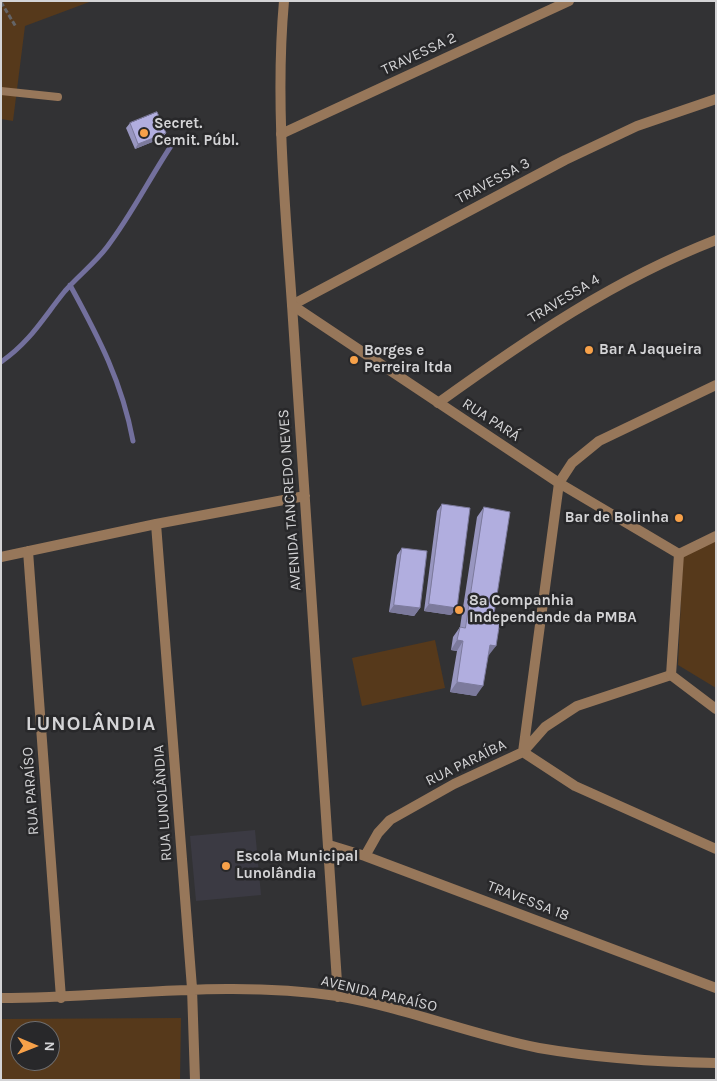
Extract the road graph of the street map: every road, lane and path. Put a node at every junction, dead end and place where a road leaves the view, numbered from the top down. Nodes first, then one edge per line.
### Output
1 (569, 1) edge
2 (1, 2) edge
3 (285, 2) edge
4 (16, 27) dead end
5 (1, 91) edge
6 (58, 97) dead end
7 (716, 99) edge
8 (281, 134) junction
9 (716, 240) edge
10 (292, 305) junction
11 (716, 385) edge
12 (438, 403) junction
13 (559, 482) junction
14 (305, 496) junction
15 (156, 524) junction
16 (716, 536) edge
17 (28, 551) junction
18 (679, 554) junction
19 (1, 557) edge
20 (671, 675) junction
21 (716, 709) edge
22 (522, 752) junction
23 (329, 845) junction
24 (716, 849) edge
25 (365, 856) junction
26 (192, 988) junction
27 (716, 988) edge
28 (338, 997) junction
29 (1, 998) edge
30 (61, 998) junction
31 (716, 1063) edge
32 (195, 1080) edge

1 - 8 street, TRAVESSA 2
2 - 4 path
3 - 8 street, AVENIDA TANCREDO NEVES
5 - 6 lane
7 - 10 street, TRAVESSA 3
8 - 10 street, AVENIDA TANCREDO NEVES
9 - 12 street, TRAVESSA 4
10 - 12 street, RUA PARÁ
10 - 14 street, AVENIDA TANCREDO NEVES
11 - 13 street
12 - 13 street, RUA PARÁ
13 - 18 street, RUA PARÁ
13 - 22 street
14 - 15 street
14 - 23 street, AVENIDA TANCREDO NEVES
15 - 17 street
15 - 26 street, RUA LUNOLÂNDIA
16 - 18 street
17 - 19 street
17 - 30 street, RUA PARAÍSO
18 - 20 street
20 - 21 street
20 - 22 street, RUA PARAÍBA
22 - 24 street
22 - 25 street, RUA PARAÍBA
23 - 25 street, TRAVESSA 18
23 - 28 street, AVENIDA TANCREDO NEVES
25 - 27 street, TRAVESSA 18
26 - 28 street, AVENIDA PARAÍSO
26 - 30 street, AVENIDA PARAÍSO
26 - 32 street, RUA LUNOLÂNDIA
28 - 31 street, AVENIDA PARAÍSO
29 - 30 street, AVENIDA PARAÍSO

